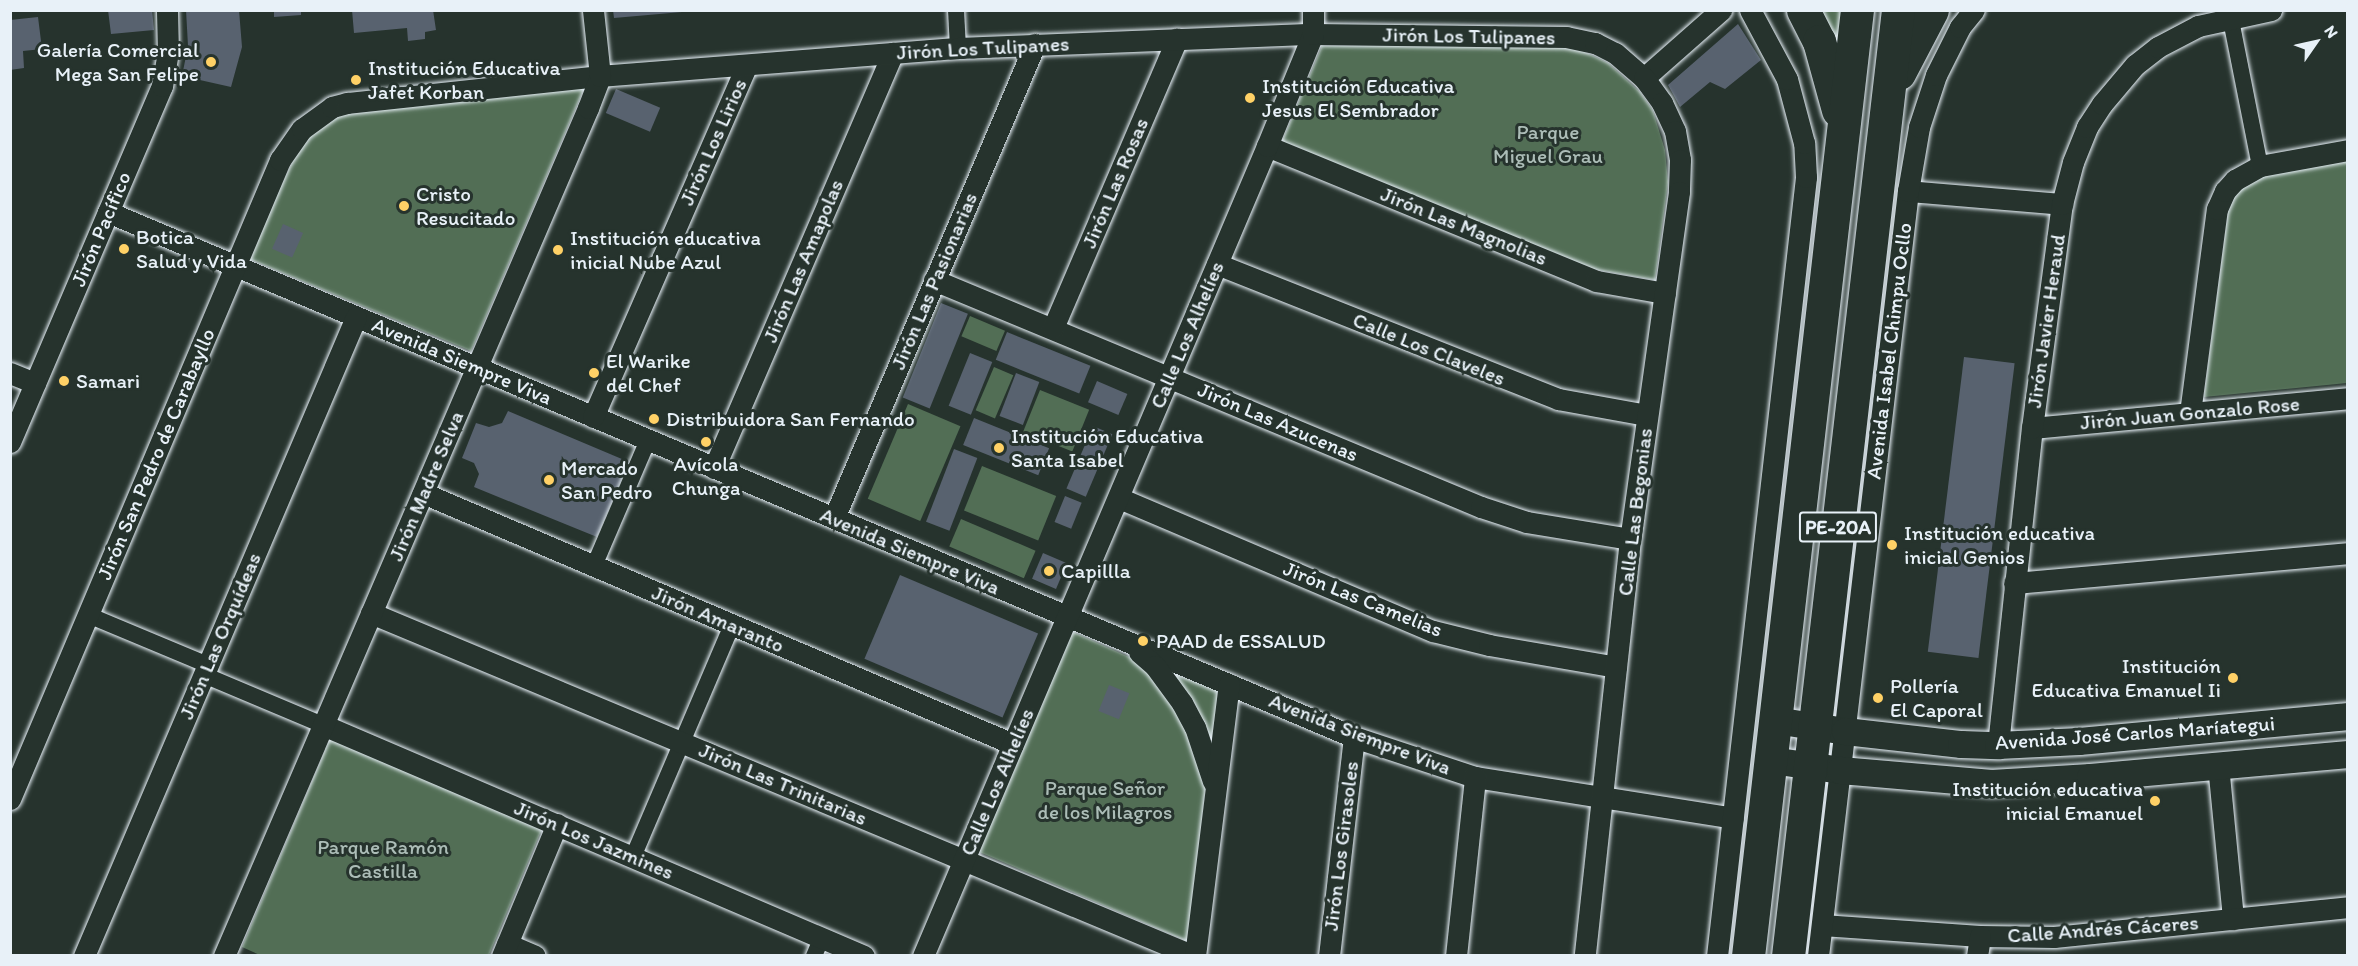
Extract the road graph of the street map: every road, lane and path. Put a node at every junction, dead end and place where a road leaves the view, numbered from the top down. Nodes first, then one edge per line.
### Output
1 (167, 10) edge
2 (593, 10) edge
3 (956, 10) edge
4 (1313, 10) edge
5 (1721, 10) edge
6 (1750, 10) edge
7 (1803, 10) edge
8 (1857, 10) edge
9 (1898, 10) edge
10 (1932, 10) edge
11 (1974, 10) edge
12 (2271, 10) edge
13 (2230, 14) edge
14 (1313, 34) junction
15 (1177, 38) junction
16 (1035, 45) junction
17 (958, 48) junction
18 (893, 53) junction
19 (747, 65) junction
20 (600, 76) junction
21 (1644, 78) junction
22 (1888, 99) junction
23 (315, 117) joint
24 (1842, 140) junction
25 (1267, 146) junction
26 (2348, 150) edge
27 (2260, 166) junction
28 (1908, 191) junction
29 (2062, 204) junction
30 (108, 212) junction
31 (1217, 264) junction
32 (235, 266) junction
33 (934, 280) junction
34 (1665, 293) junction
35 (356, 317) junction
36 (1053, 328) junction
37 (477, 368) junction
38 (10, 373) edge
39 (1168, 376) junction
40 (35, 383) junction
41 (2348, 398) edge
42 (2190, 413) junction
43 (1647, 415) junction
44 (593, 417) junction
45 (2032, 428) junction
46 (648, 440) junction
47 (10, 442) edge
48 (714, 468) junction
49 (423, 493) junction
50 (1119, 498) junction
51 (834, 518) junction
52 (1630, 539) junction
53 (2348, 553) edge
54 (594, 566) junction
55 (2014, 583) junction
56 (371, 613) junction
57 (88, 615) junction
58 (1068, 617) junction
59 (732, 625) junction
60 (1127, 642) junction
61 (1616, 667) junction
62 (206, 670) junction
63 (1229, 684) junction
64 (2348, 716) edge
65 (1760, 717) junction
66 (323, 725) junction
67 (1830, 728) junction
68 (1354, 737) junction
69 (682, 742) junction
70 (1013, 744) junction
71 (1998, 745) junction
72 (2348, 754) edge
73 (1756, 757) junction
74 (2218, 765) junction
75 (1825, 768) junction
76 (1475, 777) junction
77 (1215, 790) junction
78 (10, 799) edge
79 (1602, 799) junction
80 (1733, 818) junction
81 (557, 824) junction
82 (633, 857) junction
83 (964, 860) junction
84 (2348, 907) edge
85 (2233, 919) junction
86 (1822, 925) junction
87 (818, 946) edge
88 (1978, 946) edge
89 (505, 950) edge
90 (84, 956) edge
91 (224, 956) edge
92 (536, 956) edge
93 (864, 956) edge
94 (923, 956) edge
95 (1195, 956) edge
96 (1329, 956) edge
97 (1456, 956) edge
98 (1585, 956) edge
99 (1717, 956) edge
100 (1748, 956) edge
101 (1788, 956) edge
102 (1818, 956) edge

1 - 30 street, Jirón Pacífico
2 - 20 street, Jirón Madre Selva
3 - 17 street
4 - 14 street, Calle Los Alhelíes
5 - 21 street
6 - 65 street
7 - 24 main road
8 - 24 main road, PE-20A
9 - 22 main road, Avenida Isabel Chimpu Ocllo / PE-20A
10 - 22 main road
11 - 28 street, Avenida Isabel Chimpu Ocllo
12 - 13 street, Jirón Javier Heraud
13 - 27 street
13 - 29 street, Jirón Javier Heraud
14 - 15 street, Jirón Los Tulipanes
14 - 21 street, Jirón Los Tulipanes
14 - 25 street, Calle Los Alhelíes
15 - 16 street, Jirón Los Tulipanes
15 - 36 street, Jirón Las Rosas
16 - 17 street, Jirón Los Tulipanes
16 - 33 street, Jirón Las Pasionarias
17 - 18 street, Jirón Los Tulipanes
18 - 19 street, Jirón Los Tulipanes
18 - 48 street, Jirón Las Amapolas
19 - 20 street, Jirón Los Tulipanes
19 - 44 street, Jirón Los Lirios
20 - 23 street, Jirón Los Tulipanes
20 - 37 street, Jirón Madre Selva
21 - 34 street, Calle Las Begonias
22 - 67 main road, Avenida Isabel Chimpu Ocllo / PE-20A
23 - 32 street, Jirón San Pedro de Carabayllo
24 - 65 main road, PE-20A
25 - 31 street, Calle Los Alhelíes
25 - 34 street, Jirón Las Magnolias
26 - 27 street
27 - 42 street
28 - 29 street
28 - 67 street, Avenida Isabel Chimpu Ocllo
29 - 45 street, Jirón Javier Heraud
30 - 32 street, Avenida Siempre Viva
30 - 40 street, Jirón Pacífico
31 - 39 street, Calle Los Alhelíes
31 - 43 street, Calle Los Claveles
32 - 35 street, Avenida Siempre Viva
32 - 57 street, Jirón San Pedro de Carabayllo
33 - 36 street, Jirón Las Azucenas
33 - 51 street, Jirón Las Pasionarias
34 - 43 street, Calle Las Begonias
35 - 37 street, Avenida Siempre Viva
35 - 62 street, Jirón Las Orquídeas
36 - 39 street, Jirón Las Azucenas
37 - 44 street, Avenida Siempre Viva
37 - 49 street, Jirón Madre Selva
38 - 40 street
39 - 50 street, Calle Los Alhelíes
39 - 52 street, Jirón Las Azucenas
40 - 47 street, Jirón Pacífico
41 - 42 street, Jirón Juan Gonzalo Rose
42 - 45 street, Jirón Juan Gonzalo Rose
43 - 52 street, Calle Las Begonias
44 - 46 street, Avenida Siempre Viva
45 - 55 street, Jirón Javier Heraud
46 - 48 street, Avenida Siempre Viva
46 - 54 street
48 - 51 street, Avenida Siempre Viva
49 - 54 street, Jirón Amaranto
49 - 56 street, Jirón Madre Selva
50 - 58 street, Calle Los Alhelíes
50 - 61 street, Jirón Las Camelias
51 - 58 street, Avenida Siempre Viva
52 - 61 street, Calle Las Begonias
53 - 55 street
54 - 59 street, Jirón Amaranto
55 - 71 street, Jirón Javier Heraud
56 - 66 street, Jirón Madre Selva
56 - 69 street, Jirón Las Trinitarias
57 - 62 street
57 - 78 street, Jirón San Pedro de Carabayllo
58 - 60 street, Avenida Siempre Viva
58 - 70 street, Calle Los Alhelíes
59 - 69 street
59 - 70 street, Jirón Amaranto
60 - 63 street, Avenida Siempre Viva
60 - 77 street
61 - 79 street, Calle Las Begonias
62 - 66 street
62 - 90 street, Jirón Las Orquídeas
63 - 68 street, Avenida Siempre Viva
63 - 77 street
64 - 71 street, Avenida José Carlos Maríategui
65 - 67 street, Avenida José Carlos Maríategui
65 - 73 main road, PE-20A
66 - 81 street, Jirón Los Jazmines
66 - 91 street, Jirón Madre Selva
67 - 71 street, Avenida José Carlos Maríategui
67 - 75 main road, Avenida Isabel Chimpu Ocllo / PE-20A
68 - 76 street, Avenida Siempre Viva
68 - 96 street, Jirón Los Girasoles
69 - 82 street
69 - 83 street, Jirón Las Trinitarias
70 - 83 street, Calle Los Alhelíes
72 - 74 street, Avenida José Carlos Maríategui
73 - 75 street, Avenida José Carlos Maríategui
73 - 80 street
73 - 100 main road, PE-20A
74 - 75 street, Avenida José Carlos Maríategui
74 - 85 street
75 - 86 street, Avenida Isabel Chimpu Ocllo
75 - 101 main road, Avenida Isabel Chimpu Ocllo / PE-20A
76 - 79 street, Avenida Siempre Viva
76 - 97 street
77 - 95 street
79 - 80 street, Avenida Siempre Viva
79 - 98 street, Calle Las Begonias
80 - 99 street
81 - 82 street, Jirón Los Jazmines
81 - 89 street
82 - 87 street, Jirón Los Jazmines
83 - 94 street, Calle Los Alhelíes
83 - 95 street, Jirón Las Trinitarias
84 - 85 street, Calle Andrés Cáceres
85 - 88 street, Calle Andrés Cáceres
86 - 88 street, Calle Andrés Cáceres
86 - 102 street, Avenida Isabel Chimpu Ocllo
87 - 93 street, Jirón Los Jazmines
89 - 92 street

